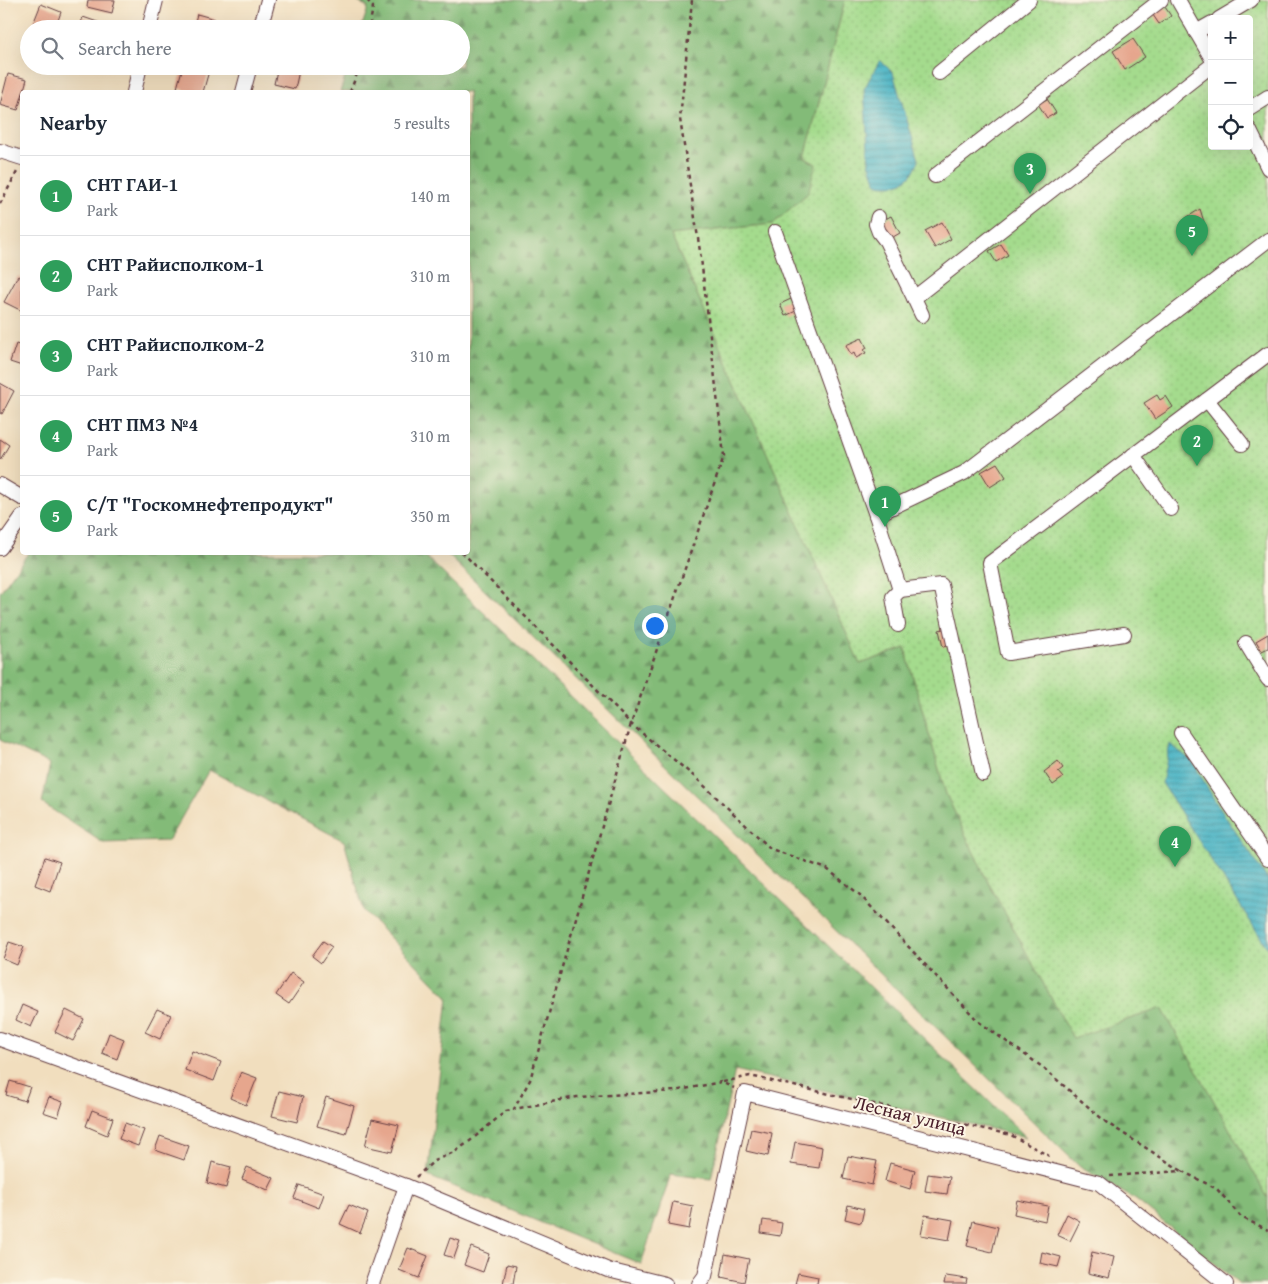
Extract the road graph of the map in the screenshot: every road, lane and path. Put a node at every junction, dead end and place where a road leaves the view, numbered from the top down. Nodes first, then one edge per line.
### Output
1 (156, 0) edge
2 (268, 0) edge
3 (367, 0) edge
4 (692, 0) edge
5 (1030, 0) edge
6 (1162, 0) edge
7 (1178, 0) edge
8 (1251, 0) edge
9 (1226, 15) edge
10 (151, 20) edge
11 (262, 20) edge
12 (371, 20) edge
13 (1208, 25) edge
14 (1196, 32) junction
15 (1208, 52) edge
16 (1208, 68) edge
17 (939, 73) dead end
18 (138, 75) edge
19 (248, 75) edge
20 (357, 75) edge
21 (134, 90) edge
22 (244, 90) edge
23 (351, 90) edge
24 (1268, 97) edge
25 (1253, 106) edge
26 (1253, 137) edge
27 (0, 151) edge
28 (20, 159) edge
29 (20, 164) edge
30 (1268, 168) edge
31 (935, 176) dead end
32 (0, 204) edge
33 (878, 216) dead end
34 (775, 232) dead end
35 (1268, 240) edge
36 (914, 298) junction
37 (922, 315) dead end
38 (1268, 354) edge
39 (1207, 400) junction
40 (1242, 444) dead end
41 (1133, 455) junction
42 (0, 485) edge
43 (20, 497) edge
44 (1171, 509) dead end
45 (876, 514) junction
46 (20, 520) edge
47 (0, 548) edge
48 (465, 555) edge
49 (900, 590) junction
50 (898, 625) dead end
51 (1124, 634) dead end
52 (1246, 643) dead end
53 (1268, 679) edge
54 (631, 724) junction
55 (1181, 734) dead end
56 (983, 774) dead end
57 (1268, 859) edge
58 (0, 1039) edge
59 (721, 1082) junction
60 (745, 1093) junction
61 (514, 1109) junction
62 (1054, 1159) dead end
63 (1182, 1171) junction
64 (1107, 1176) dead end
65 (406, 1186) junction
66 (1268, 1230) edge
67 (372, 1284) edge
68 (665, 1284) edge
69 (699, 1284) edge
70 (1226, 1284) edge

1 - 10 street
2 - 11 street
3 - 12 path
4 - 54 path
5 - 17 street
6 - 31 street
7 - 14 street
8 - 9 street
13 - 14 street
14 - 15 street
16 - 36 street
18 - 21 street
19 - 22 street
20 - 23 path
24 - 25 street
26 - 30 street
27 - 28 street
29 - 32 path
33 - 36 street
34 - 45 street
35 - 45 street
36 - 37 street
38 - 39 street
39 - 40 street
39 - 41 street
41 - 44 street
41 - 51 street
42 - 43 street
45 - 49 street
46 - 47 street
48 - 54 path
49 - 50 street
49 - 56 street
52 - 53 street
54 - 61 path
54 - 63 path
55 - 57 street
58 - 65 street
59 - 60 path
59 - 61 path
59 - 62 path
60 - 69 street
60 - 70 street, Лесная улица
61 - 65 path
63 - 64 path
63 - 66 path
65 - 67 street
65 - 68 street

